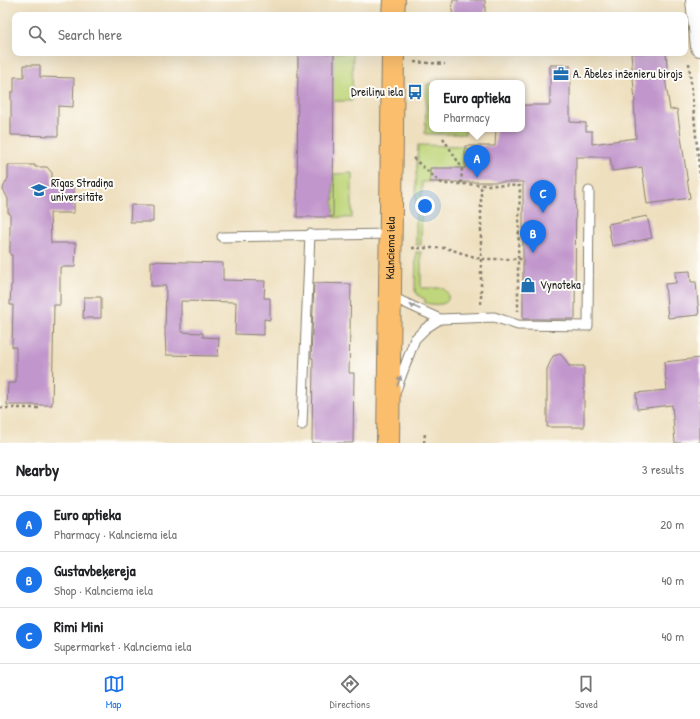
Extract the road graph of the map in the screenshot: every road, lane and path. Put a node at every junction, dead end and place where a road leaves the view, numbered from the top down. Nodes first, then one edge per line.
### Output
1 (394, 0) edge
2 (695, 0) edge
3 (393, 12) edge
4 (695, 54) edge
5 (393, 56) edge
6 (414, 62) dead end
7 (445, 64) dead end
8 (444, 138) dead end
9 (413, 158) dead end
10 (700, 177) edge
11 (461, 184) junction
12 (481, 184) junction
13 (589, 191) dead end
14 (310, 234) junction
15 (391, 234) junction
16 (222, 237) dead end
17 (412, 248) dead end
18 (481, 259) junction
19 (518, 259) junction
20 (522, 259) dead end
21 (390, 296) junction
22 (481, 318) junction
23 (440, 319) junction
24 (518, 325) junction
25 (0, 408) edge
26 (40, 408) dead end
27 (389, 410) junction
28 (302, 425) dead end
29 (425, 433) dead end
30 (388, 443) edge
31 (424, 443) edge

1 - 3 main road
2 - 4 street
4 - 10 path
5 - 15 main road, Kalnciema iela
6 - 7 path
8 - 11 path
9 - 11 path
11 - 12 path
12 - 18 path
12 - 19 path
13 - 24 lane
14 - 15 lane
14 - 16 lane
14 - 28 lane
15 - 21 main road, Kalnciema iela
17 - 18 path
18 - 19 path
18 - 22 path
19 - 20 path
19 - 24 path
23 -> 21 lane
21 - 27 main road, Kalnciema iela
22 - 23 lane
22 - 24 lane
27 -> 23 lane
25 - 26 path
27 - 30 main road, Kalnciema iela
29 - 31 path

